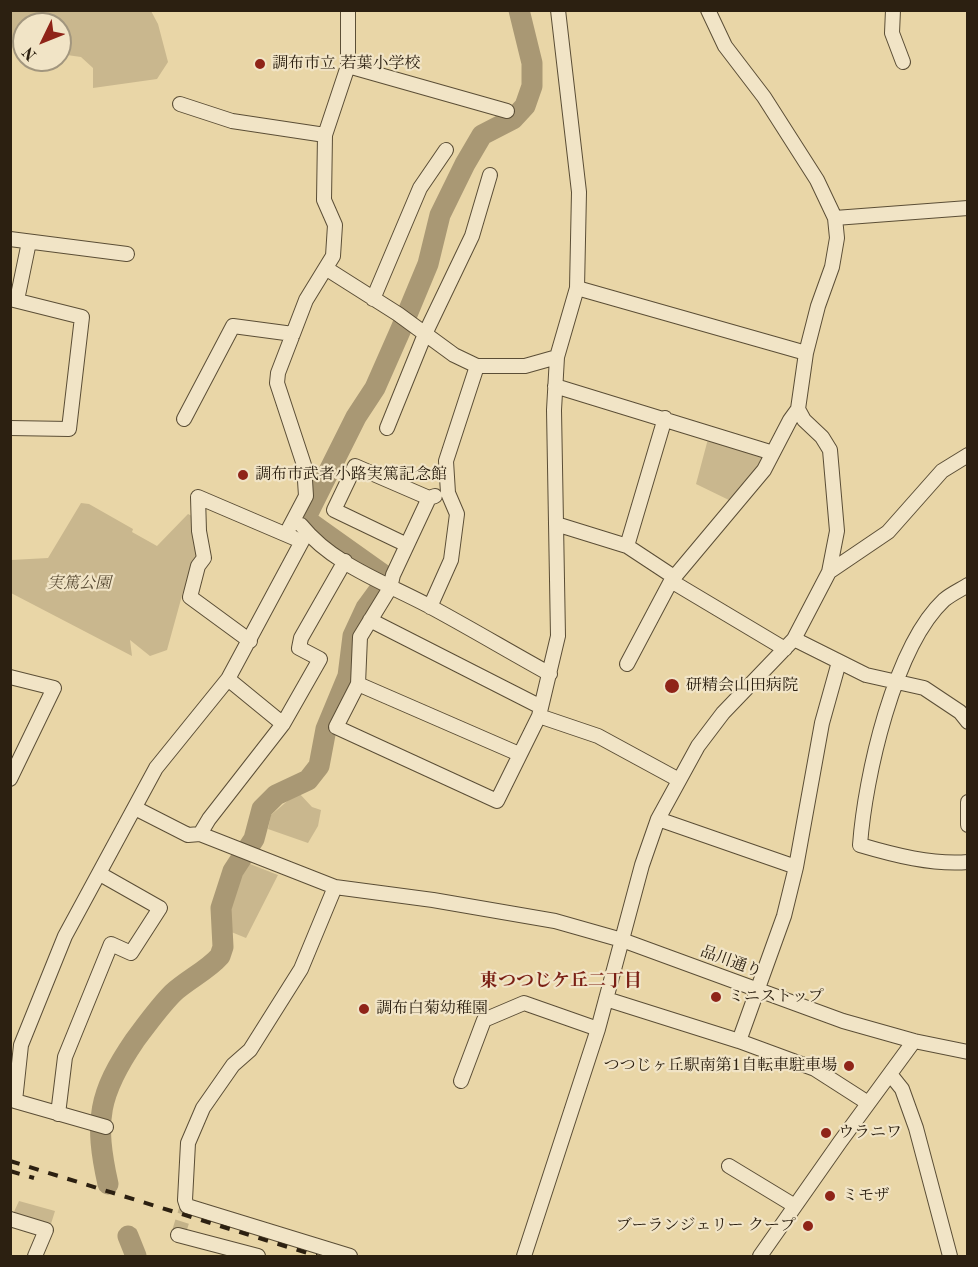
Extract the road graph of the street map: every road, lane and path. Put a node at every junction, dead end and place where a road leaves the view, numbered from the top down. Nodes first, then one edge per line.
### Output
1 (348, 10) edge
2 (558, 10) edge
3 (708, 10) edge
4 (893, 10) edge
5 (903, 62) dead end
6 (348, 66) junction
7 (180, 104) dead end
8 (507, 111) dead end
9 (325, 135) junction
10 (446, 150) dead end
11 (490, 175) dead end
12 (968, 208) edge
13 (835, 218) junction
14 (10, 239) edge
15 (29, 242) junction
16 (127, 254) dead end
17 (327, 269) junction
18 (577, 288) junction
19 (373, 299) junction
20 (14, 300) edge
21 (420, 330) junction
22 (293, 334) junction
23 (806, 353) junction
24 (556, 357) junction
25 (477, 366) junction
26 (555, 386) junction
27 (798, 410) junction
28 (665, 418) junction
29 (184, 419) dead end
30 (10, 428) edge
31 (387, 428) dead end
32 (773, 453) junction
33 (968, 455) edge
34 (448, 493) junction
35 (429, 498) junction
36 (295, 517) junction
37 (556, 524) junction
38 (286, 534) junction
39 (304, 537) junction
40 (407, 545) junction
41 (627, 546) junction
42 (345, 561) junction
43 (829, 572) junction
44 (672, 579) junction
45 (968, 585) edge
46 (390, 588) junction
47 (430, 607) junction
48 (370, 620) junction
49 (250, 640) junction
50 (789, 644) junction
51 (839, 663) junction
52 (627, 664) dead end
53 (550, 674) junction
54 (10, 677) edge
55 (228, 679) junction
56 (358, 684) junction
57 (894, 684) junction
58 (540, 711) junction
59 (968, 722) edge
60 (283, 724) junction
61 (519, 754) junction
62 (10, 779) edge
63 (679, 780) junction
64 (968, 802) edge
65 (135, 808) junction
66 (658, 819) junction
67 (968, 825) edge
68 (200, 834) junction
69 (968, 862) edge
70 (796, 867) junction
71 (100, 874) junction
72 (335, 887) junction
73 (622, 940) junction
74 (759, 989) junction
75 (606, 999) junction
76 (598, 1029) junction
77 (739, 1041) junction
78 (914, 1041) junction
79 (968, 1052) edge
80 (890, 1074) junction
81 (461, 1081) dead end
82 (868, 1103) junction
83 (58, 1114) junction
84 (106, 1127) dead end
85 (729, 1166) dead end
86 (795, 1206) junction
87 (10, 1219) edge
88 (178, 1235) dead end
89 (35, 1257) edge
90 (258, 1257) edge
91 (350, 1257) edge
92 (524, 1257) edge
93 (760, 1257) edge
94 (950, 1257) edge

1 - 6 street
2 - 18 street
3 - 13 street
4 - 5 street
6 - 8 street
6 - 9 street
7 - 9 street
9 - 17 street
10 - 19 street
11 - 21 street
12 - 13 street
13 - 23 street
14 - 15 street
15 - 16 street
15 - 20 street
17 - 19 street
17 - 22 street
18 - 23 street
18 - 24 street
19 - 21 street
20 - 30 street
21 - 25 street
21 - 31 street
22 - 29 street
22 - 36 street
23 - 27 street
24 - 25 street
24 - 26 street
25 - 34 street
26 - 28 street
26 - 37 street
27 - 32 street
27 - 43 street
28 - 32 street
28 - 41 street
32 - 44 street
33 - 43 street
34 - 35 street
34 - 47 street
35 - 40 street
35 - 40 street
36 - 38 street
36 - 39 street
37 - 41 street
37 - 53 street
38 - 39 street
38 - 49 street
39 - 42 street
39 - 49 street
40 - 46 street
41 - 44 street
42 - 46 street
42 - 60 street
43 - 50 street
44 - 50 street
44 - 52 street
45 - 57 street
46 - 47 street
46 - 48 street
47 - 53 street
48 - 56 street
48 - 58 street
49 - 55 street
50 - 51 street
50 - 63 street
51 - 57 street
51 - 70 street
53 - 58 street
54 - 62 street
55 - 60 street
55 - 65 street
56 - 61 street
56 - 61 street
57 - 59 street
57 - 69 street
58 - 61 street
58 - 63 street
60 - 68 street
63 - 66 street
64 - 67 street
65 - 68 street, 品川通り
65 - 71 street
66 - 70 street
66 - 73 street
68 - 72 street, 品川通り
70 - 74 street
71 - 83 street
71 - 83 street
72 - 73 street, 品川通り
72 - 91 street
73 - 74 street, 品川通り
73 - 75 street
74 - 77 street
74 - 78 street, 品川通り
75 - 76 street
75 - 77 street
76 - 81 street
76 - 92 street
77 - 82 street
78 - 79 street, 品川通り
78 - 80 street
80 - 82 street
80 - 94 street
82 - 86 street
83 - 84 street
85 - 86 street
86 - 93 street
87 - 89 street
88 - 90 street

